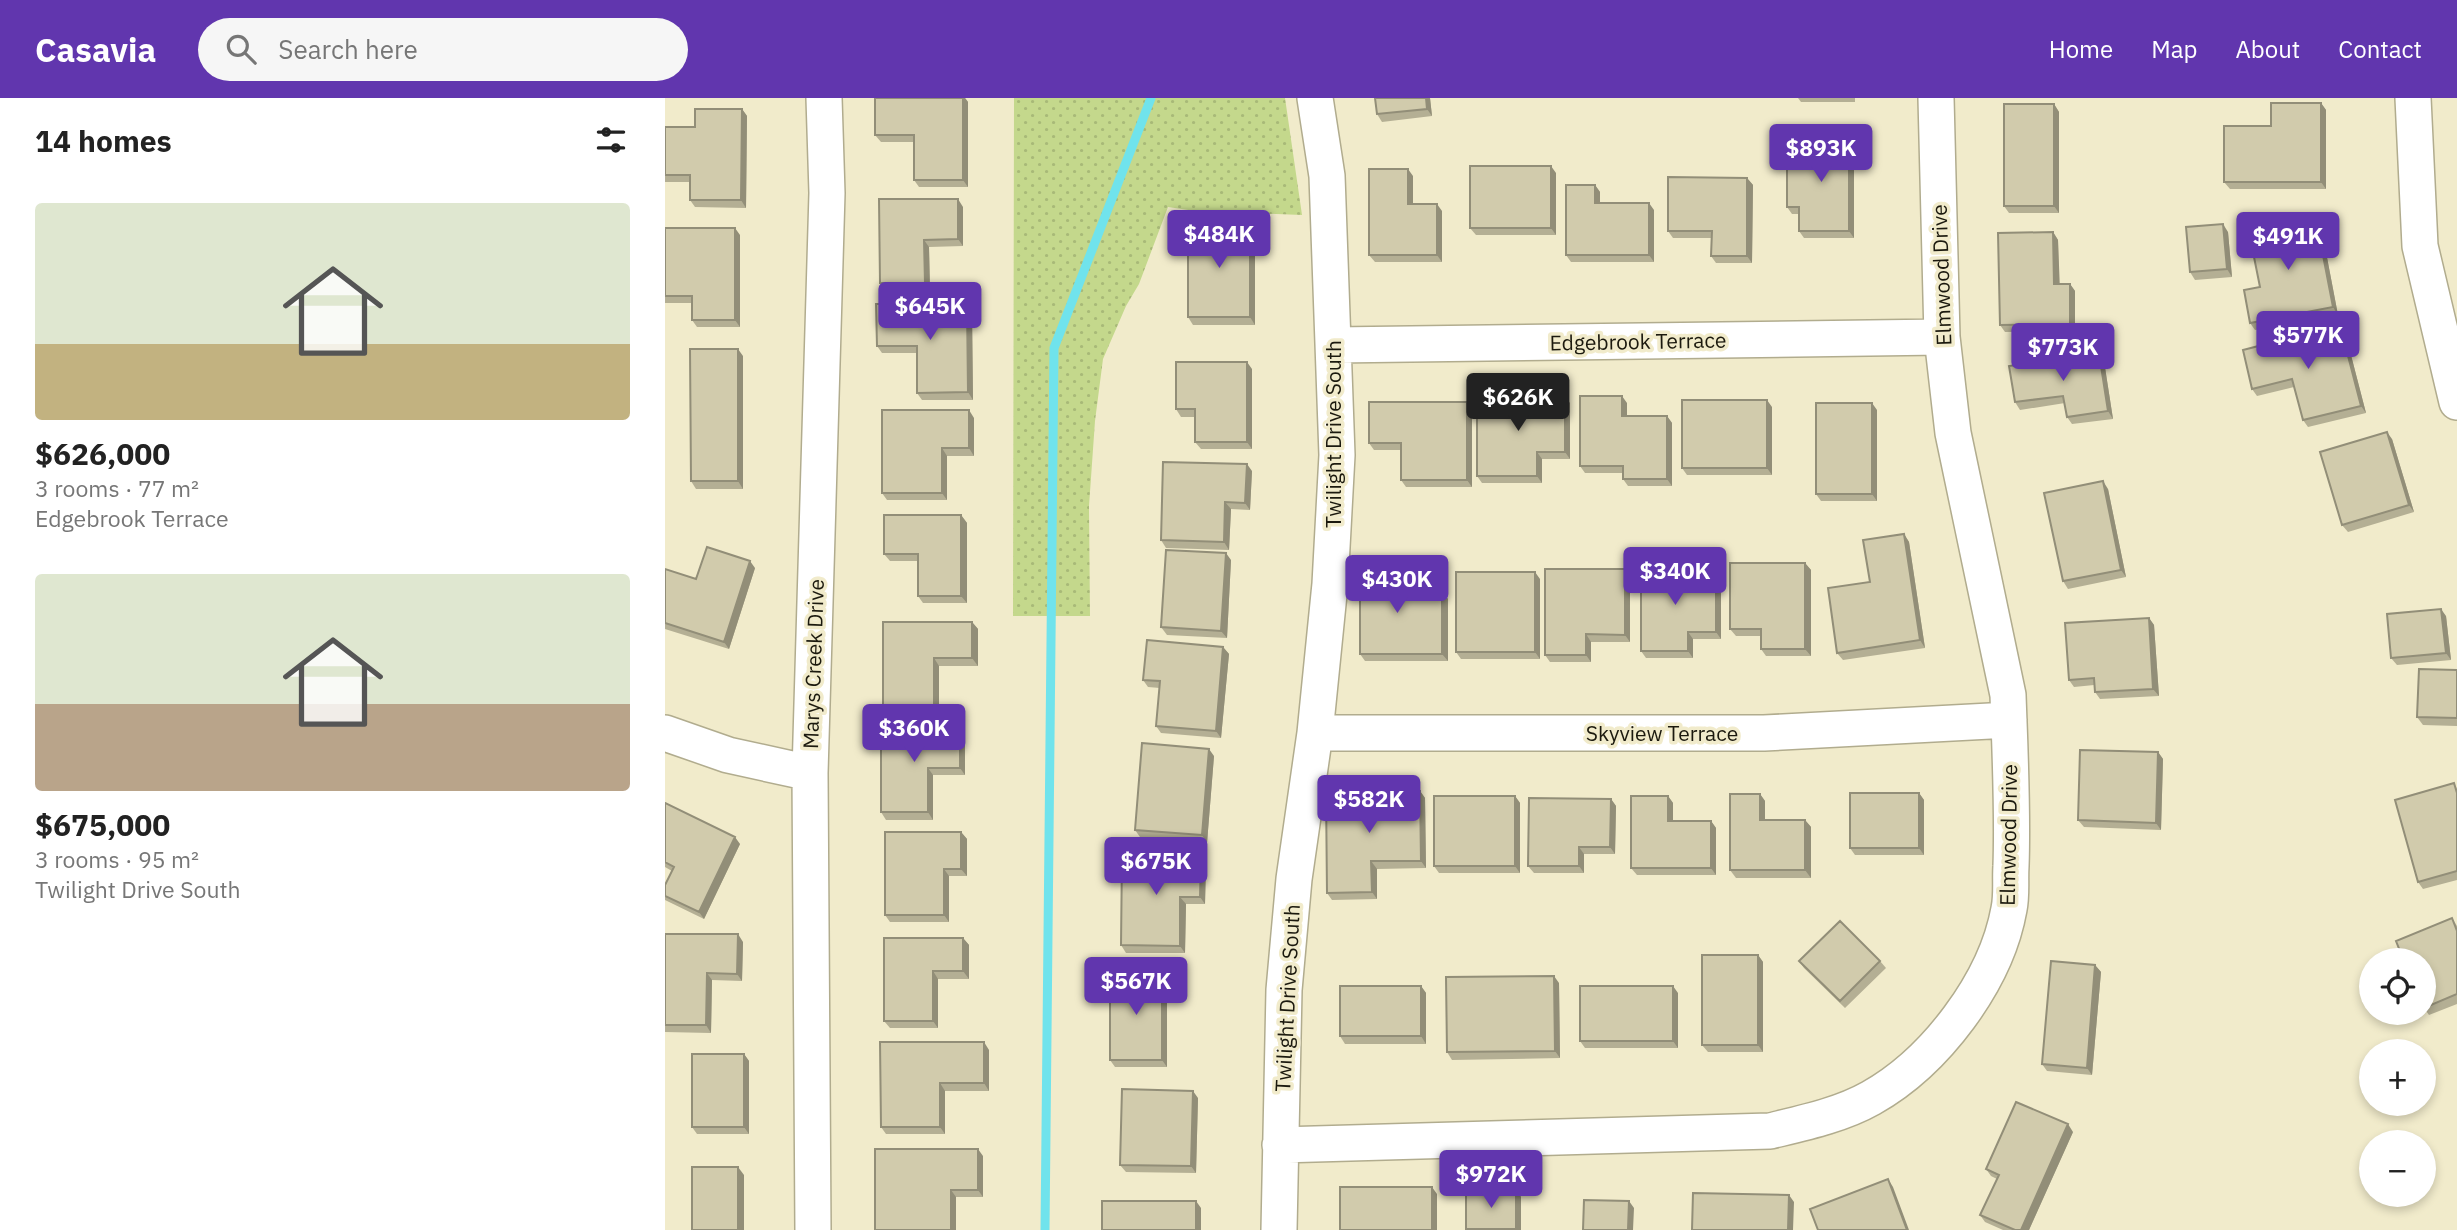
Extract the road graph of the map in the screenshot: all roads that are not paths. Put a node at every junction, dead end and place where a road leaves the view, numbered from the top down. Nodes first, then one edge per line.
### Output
1 (824, 98) edge
2 (1315, 98) edge
3 (1936, 98) edge
4 (2413, 98) edge
5 (1942, 337) junction
6 (1334, 345) junction
7 (2457, 402) edge
8 (2009, 720) junction
9 (665, 733) edge
10 (1315, 733) junction
11 (810, 773) junction
12 (1280, 1144) junction
13 (813, 1230) edge
14 (1279, 1230) edge

1 - 11 street, Marys Creek Drive
2 - 6 street, Twilight Drive South
3 - 5 street, Elmwood Drive
4 - 7 street
5 - 6 street, Edgebrook Terrace
5 - 8 street, Elmwood Drive
6 - 10 street, Twilight Drive South
8 - 10 street, Skyview Terrace
8 - 12 street, Elmwood Drive
9 - 11 street
10 - 12 street, Twilight Drive South
11 - 13 street, Marys Creek Drive
12 - 14 street, Twilight Drive South

